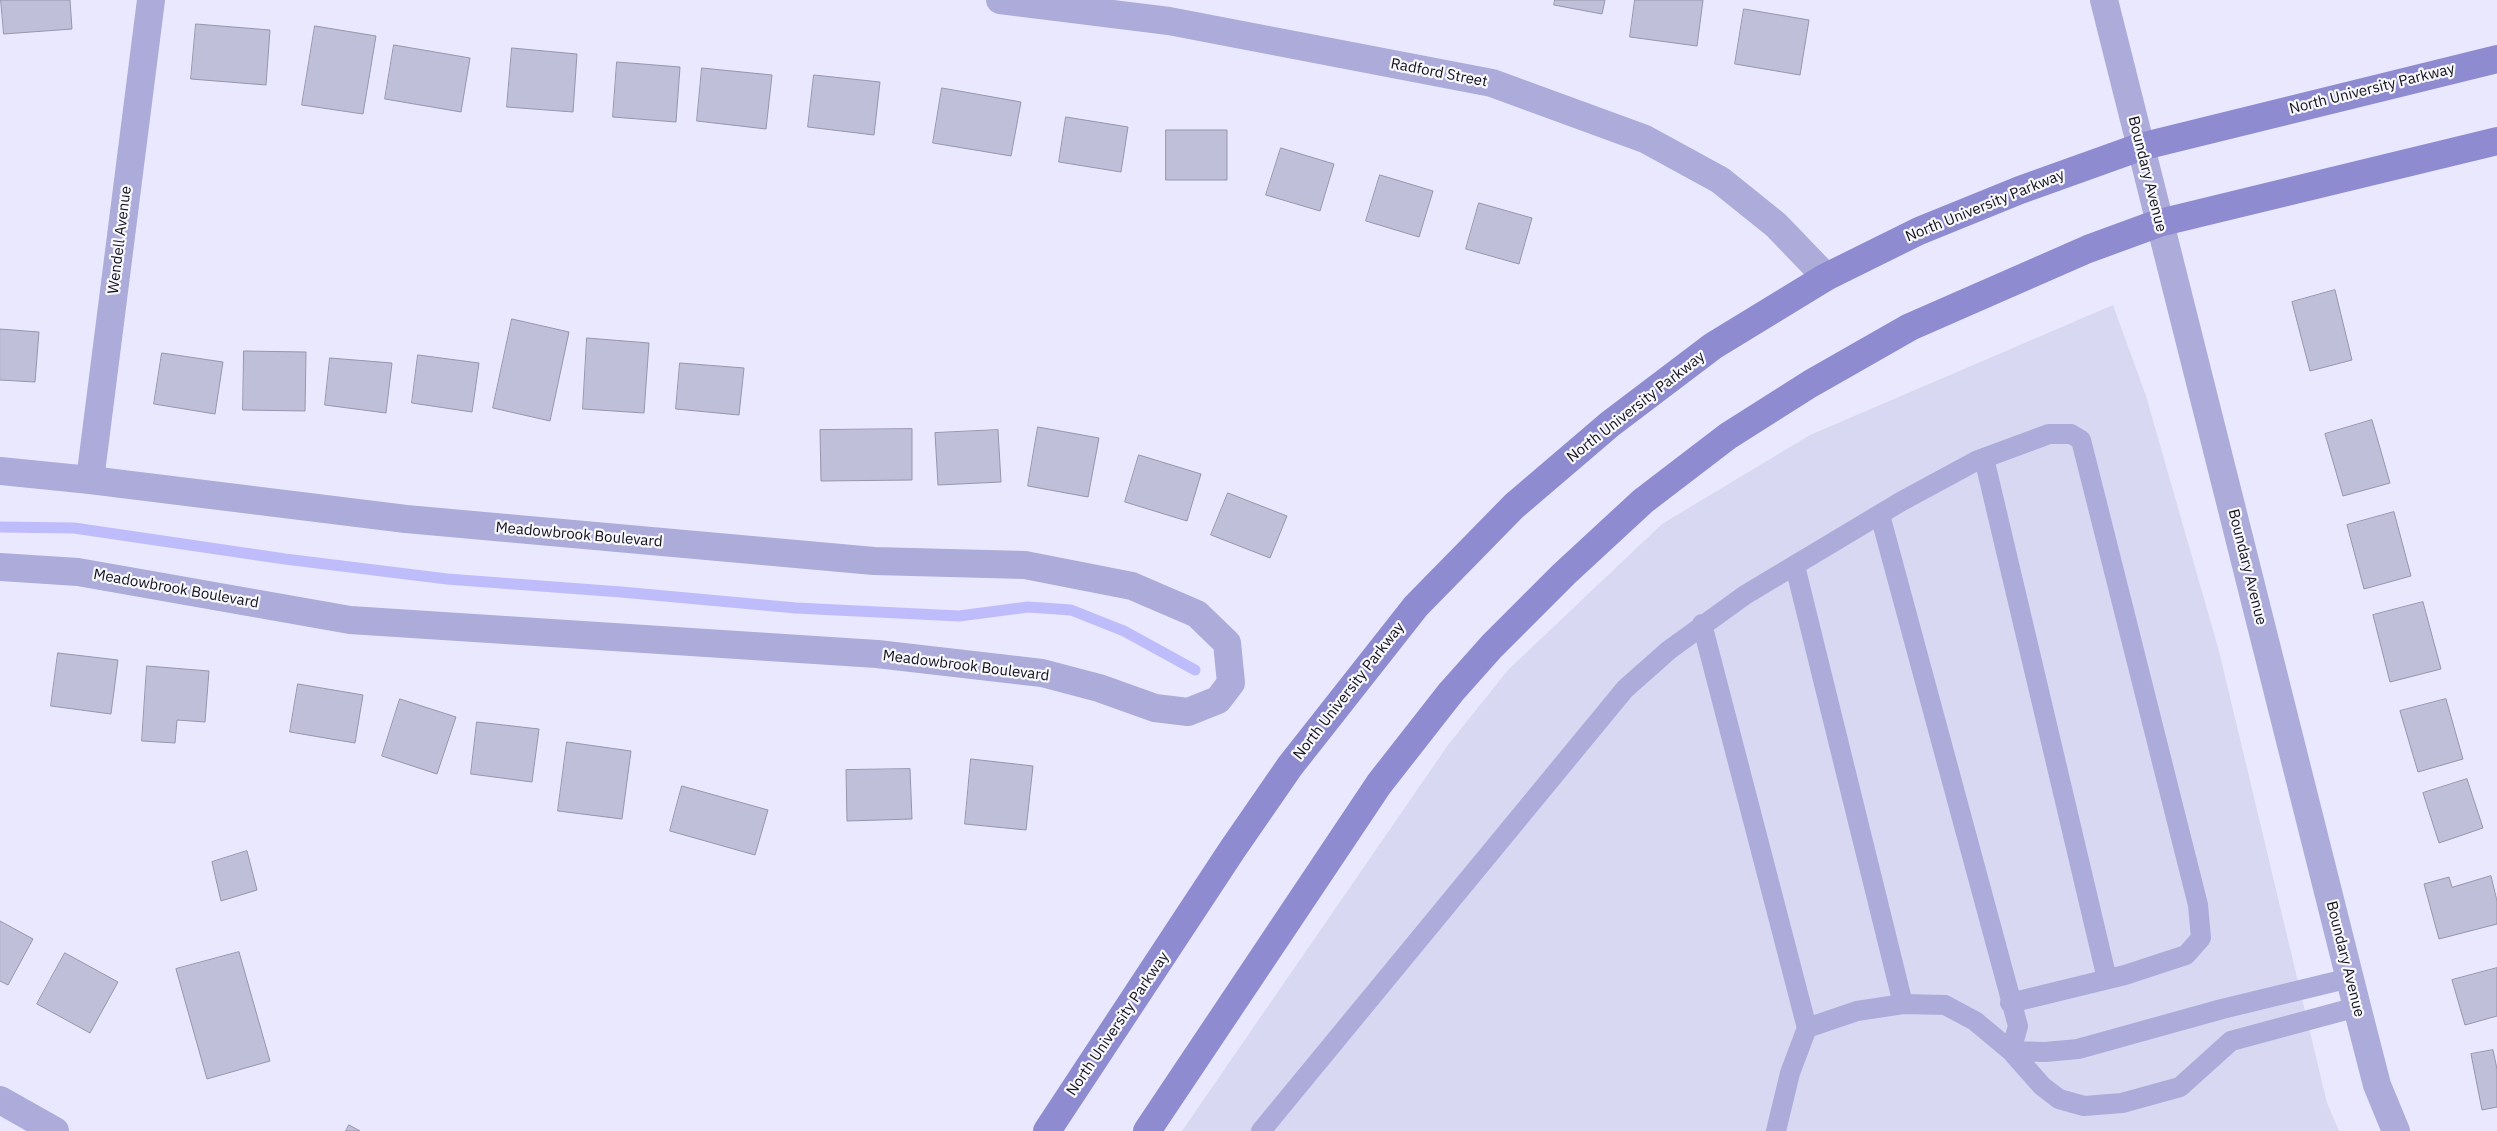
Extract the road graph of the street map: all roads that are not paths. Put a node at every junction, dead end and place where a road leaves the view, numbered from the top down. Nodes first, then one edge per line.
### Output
1 (151, 0) edge
2 (1000, 0) edge
3 (2104, 0) edge
4 (2497, 59) edge
5 (2497, 141) edge
6 (2140, 147) junction
7 (2159, 223) junction
8 (1826, 277) junction
9 (1984, 458) junction
10 (0, 471) edge
11 (90, 480) junction
12 (1880, 515) junction
13 (1795, 566) junction
14 (0, 567) edge
15 (1702, 624) junction
16 (2350, 978) junction
17 (2107, 979) junction
18 (2010, 1003) junction
19 (1903, 1004) junction
20 (2357, 1007) junction
21 (2222, 1009) junction
22 (1807, 1028) junction
23 (2231, 1041) junction
24 (2011, 1052) junction
25 (0, 1100) edge
26 (55, 1131) edge
27 (1047, 1131) edge
28 (1147, 1131) edge
29 (1261, 1131) edge
30 (1776, 1131) edge
31 (2396, 1131) edge

1 - 11 street, Wendell Avenue
2 - 8 street, Radford Street
3 - 6 street, Boundary Avenue
4 - 6 main road, North University Parkway
5 - 7 main road
6 - 7 street, Boundary Avenue
6 - 8 main road, North University Parkway
7 - 16 street, Boundary Avenue
7 - 28 main road
8 - 27 main road, North University Parkway
9 - 12 lane
9 - 17 lane
9 - 17 lane
10 - 11 street, Meadowbrook Boulevard
11 - 14 street, Meadowbrook Boulevard
12 - 13 lane
12 - 18 lane
13 - 15 lane
13 - 19 lane
15 - 22 lane
15 - 29 lane
16 - 20 street, Boundary Avenue
16 - 21 lane
17 - 18 lane
18 - 24 lane
19 - 22 lane
19 - 24 lane
20 - 23 lane
20 - 31 street, Boundary Avenue
21 - 23 lane
21 - 24 lane
22 - 30 lane
23 - 24 lane
25 - 26 street

